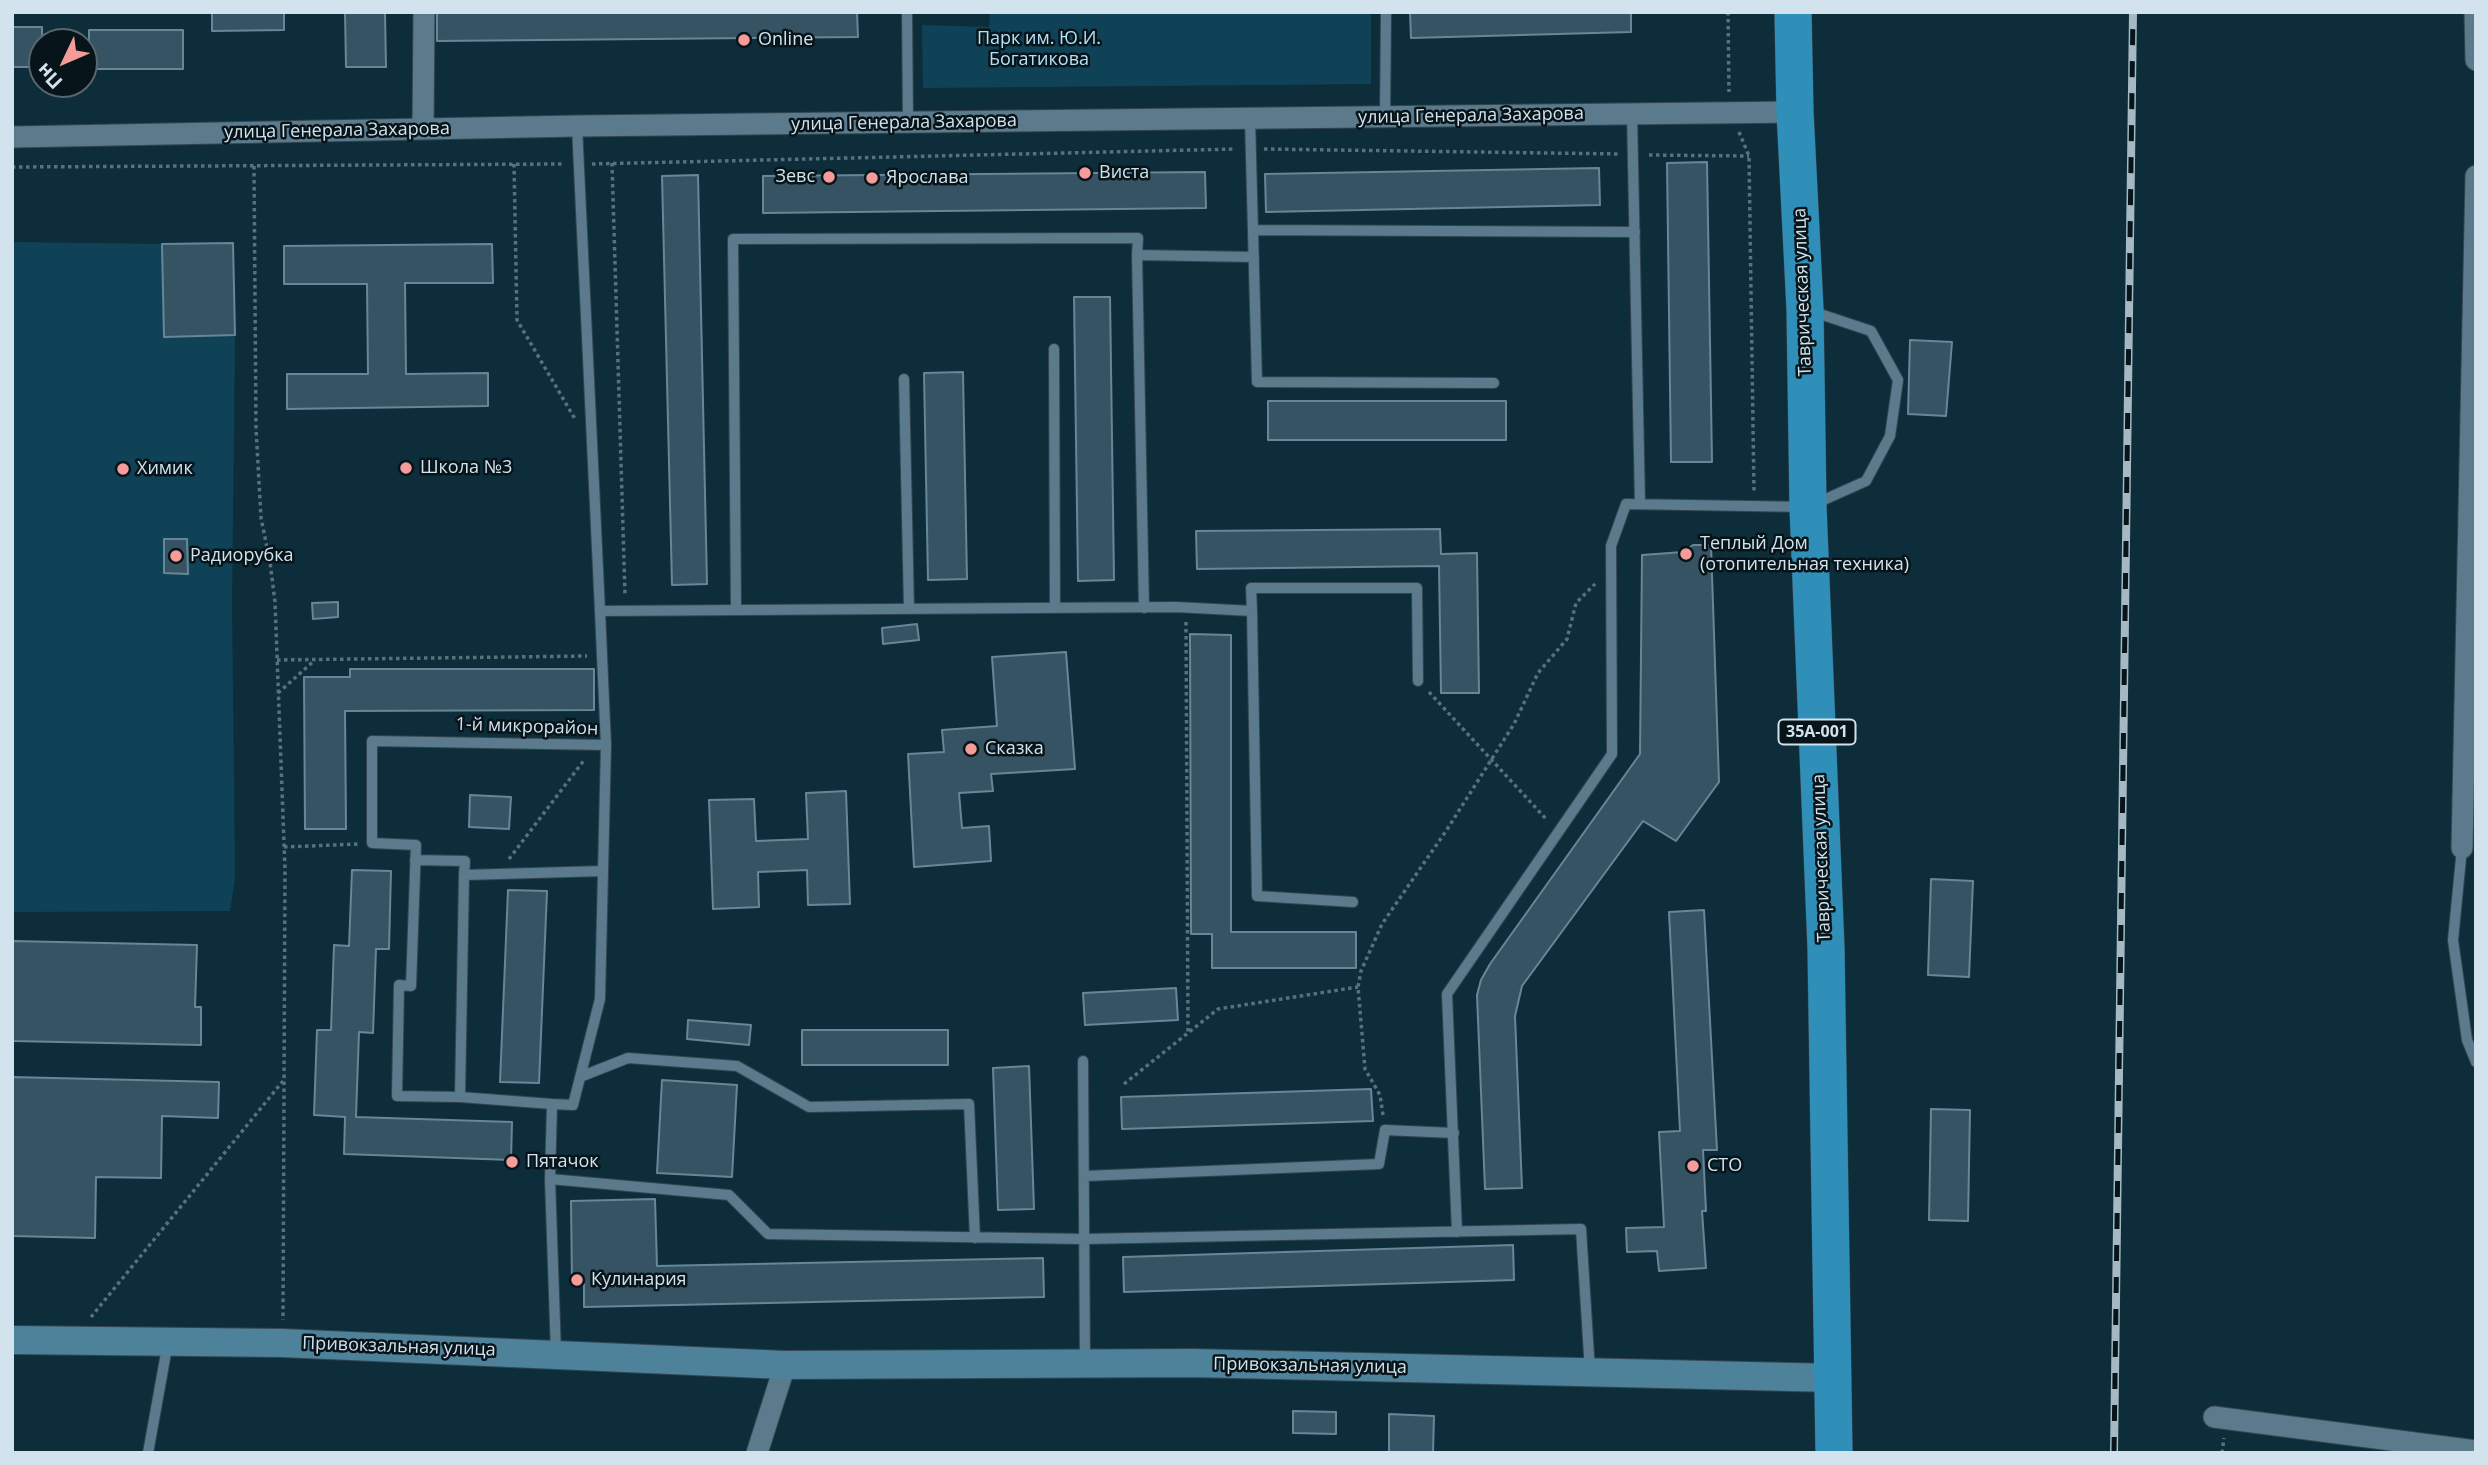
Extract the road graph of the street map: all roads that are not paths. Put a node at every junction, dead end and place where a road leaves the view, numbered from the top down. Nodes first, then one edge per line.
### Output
1 (424, 12) edge
2 (907, 12) edge
3 (1386, 12) edge
4 (1793, 12) edge
5 (2475, 12) edge
6 (2476, 60) edge
7 (1795, 112) junction
8 (1632, 114) junction
9 (1385, 117) junction
10 (1250, 119) junction
11 (908, 122) junction
12 (577, 126) junction
13 (423, 129) junction
14 (12, 137) edge
15 (2476, 176) edge
16 (1254, 230) junction
17 (1635, 232) junction
18 (1137, 255) junction
19 (1254, 257) junction
20 (1805, 309) junction
21 (1054, 349) dead end
22 (904, 379) dead end
23 (1494, 383) dead end
24 (1640, 504) junction
25 (1808, 507) junction
26 (1055, 608) junction
27 (1144, 608) junction
28 (736, 609) junction
29 (909, 609) junction
30 (600, 611) junction
31 (1252, 611) junction
32 (1418, 681) road end
33 (601, 745) junction
34 (2462, 849) joint
35 (415, 860) junction
36 (603, 871) junction
37 (464, 875) junction
38 (1353, 902) dead end
39 (1083, 1061) dead end
40 (2476, 1062) edge
41 (580, 1077) junction
42 (460, 1097) junction
43 (552, 1104) junction
44 (1454, 1133) junction
45 (1085, 1176) junction
46 (550, 1179) junction
47 (1457, 1232) junction
48 (975, 1238) junction
49 (1084, 1239) junction
50 (12, 1340) edge
51 (168, 1342) junction
52 (556, 1353) junction
53 (1085, 1363) junction
54 (785, 1365) junction
55 (1590, 1371) junction
56 (1834, 1378) junction
57 (2214, 1417) dead end
58 (2476, 1451) edge
59 (148, 1453) edge
60 (757, 1453) edge
61 (1834, 1453) edge

1 - 13 street
2 - 11 lane
3 - 9 lane
4 - 7 highway, Таврическая улица / 35А-001
5 - 6 street
7 - 8 street, улица Генерала Захарова
7 - 20 highway, Таврическая улица / 35А-001
8 - 9 street, улица Генерала Захарова
8 - 17 lane
9 - 10 street, улица Генерала Захарова
10 - 11 street, улица Генерала Захарова
10 - 16 lane
11 - 12 street, улица Генерала Захарова
12 - 13 street, улица Генерала Захарова
12 - 30 lane
13 - 14 street, улица Генерала Захарова
15 - 34 street
16 - 17 lane
16 - 19 lane
17 - 24 lane
18 - 19 lane
18 - 27 lane
18 - 28 lane
19 - 23 lane
20 - 25 highway, Таврическая улица / 35А-001
20 - 25 lane
21 - 26 lane
22 - 29 lane
24 - 25 lane
24 - 44 lane
25 - 56 highway, Таврическая улица / 35А-001
26 - 27 lane
26 - 29 lane
27 - 31 lane
28 - 29 lane
28 - 30 lane
30 - 33 lane
31 - 32 lane
31 - 38 lane
33 - 35 lane, 1-й микрорайон
33 - 36 lane, 1-й микрорайон
34 - 40 lane
35 - 37 lane
35 - 42 lane
36 - 37 lane
36 - 41 lane, 1-й микрорайон
37 - 42 lane
39 - 45 lane
41 - 43 lane, 1-й микрорайон
41 - 48 lane
42 - 43 lane
43 - 46 lane
44 - 45 lane
44 - 47 lane
45 - 49 lane
46 - 48 lane
46 - 52 lane
47 - 49 lane
47 - 55 lane
48 - 49 lane
49 - 53 lane
50 - 51 main road, Привокзальная улица
51 - 52 main road, Привокзальная улица
51 - 59 lane
52 - 54 main road, Привокзальная улица
53 - 54 main road, Привокзальная улица
53 - 55 main road, Привокзальная улица
54 - 60 street
55 - 56 main road, Привокзальная улица
56 - 61 highway, Таврическая улица / 35А-001
57 - 58 street

